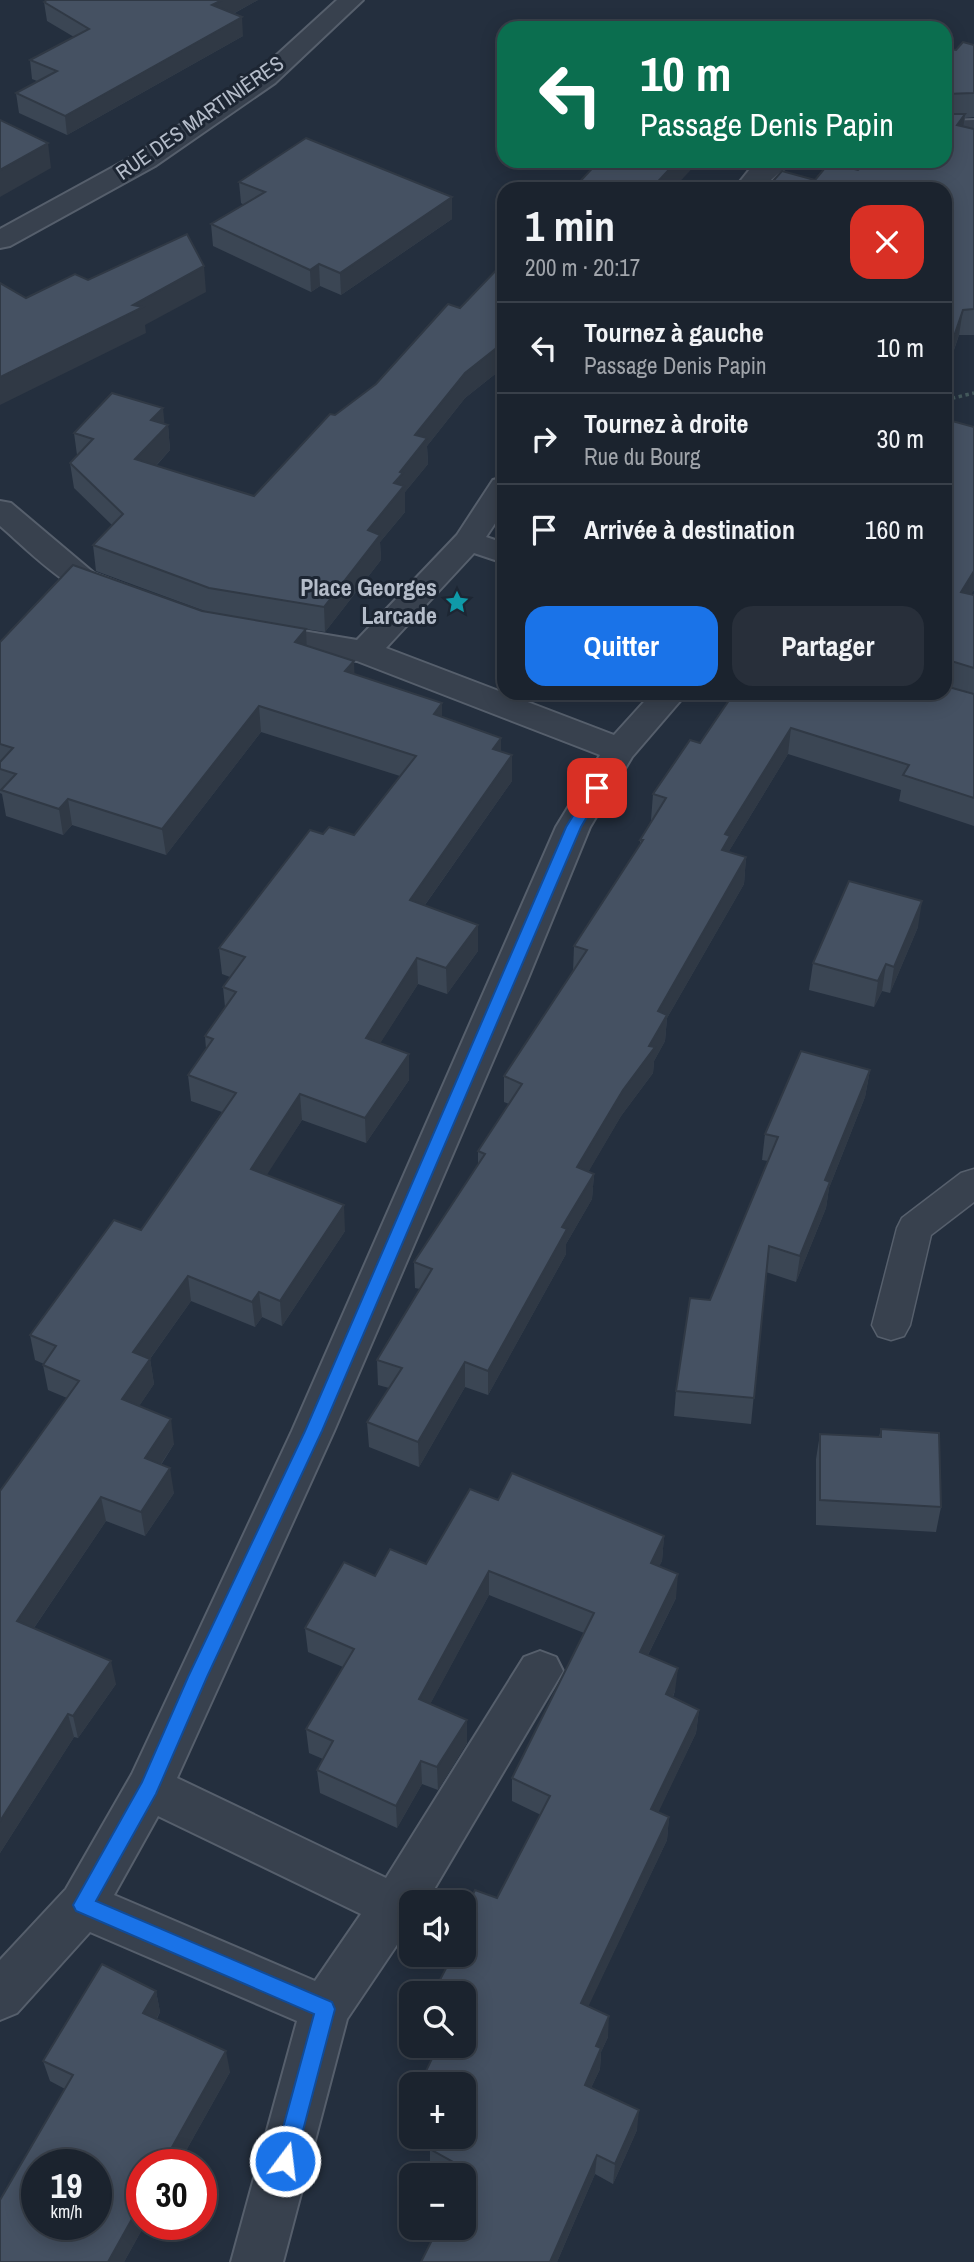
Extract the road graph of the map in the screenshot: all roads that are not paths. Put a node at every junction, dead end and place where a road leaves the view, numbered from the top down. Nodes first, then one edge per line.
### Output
1 (351, 0) edge
2 (974, 128) edge
3 (952, 129) edge
4 (769, 168) edge
5 (753, 182) edge
6 (0, 240) edge
7 (497, 497) edge
8 (0, 510) edge
9 (468, 541) junction
10 (497, 551) edge
11 (144, 603) edge
12 (231, 629) edge
13 (364, 652) junction
14 (664, 700) edge
15 (620, 750) junction
16 (974, 1183) edge
17 (891, 1325) dead end
18 (540, 1671) dead end
19 (149, 1788) junction
20 (83, 1905) junction
21 (396, 1906) junction
22 (0, 1996) edge
23 (325, 2009) junction
24 (257, 2262) edge

1 - 6 street, RUE DES MARTINIÈRES
2 - 3 street
4 - 5 street
7 - 9 street
8 - 11 street
9 - 10 street
9 - 13 street
12 - 13 street
13 - 15 street
14 - 15 street
15 - 19 street
16 - 17 lane
18 - 21 street
19 - 20 street
19 - 21 street
20 - 22 street
20 - 23 street
21 - 23 street
23 - 24 street

